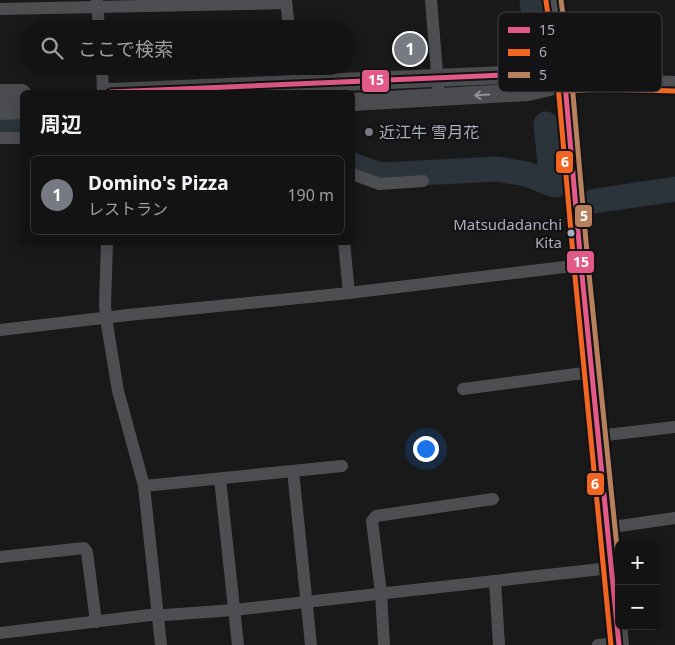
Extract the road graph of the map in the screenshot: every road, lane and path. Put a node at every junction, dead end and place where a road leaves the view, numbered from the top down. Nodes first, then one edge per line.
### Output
1 (431, 0) edge
2 (286, 2) edge
3 (191, 3) edge
4 (97, 4) edge
5 (7, 6) edge
6 (98, 20) edge
7 (288, 20) edge
8 (102, 75) edge
9 (293, 75) edge
10 (498, 76) edge
11 (437, 79) junction
12 (662, 83) edge
13 (675, 84) edge
14 (294, 89) edge
15 (103, 90) edge
16 (233, 90) edge
17 (528, 92) edge
18 (566, 92) edge
19 (0, 93) edge
20 (20, 93) edge
21 (438, 98) junction
22 (355, 102) edge
23 (20, 110) edge
24 (0, 111) edge
25 (0, 138) edge
26 (20, 138) edge
27 (355, 175) edge
28 (423, 181) dead end
29 (107, 245) edge
30 (344, 245) edge
31 (581, 265) junction
32 (349, 294) junction
33 (106, 318) junction
34 (0, 330) edge
35 (591, 372) junction
36 (464, 390) dead end
37 (675, 427) edge
38 (598, 436) junction
39 (342, 466) dead end
40 (293, 471) junction
41 (220, 479) junction
42 (144, 486) junction
43 (493, 499) dead end
44 (675, 518) edge
45 (606, 528) junction
46 (0, 557) edge
47 (610, 568) junction
48 (494, 581) junction
49 (380, 593) junction
50 (307, 600) junction
51 (234, 610) junction
52 (158, 615) junction
53 (96, 622) junction
54 (0, 633) edge
55 (619, 644) edge
56 (161, 645) edge
57 (238, 645) edge
58 (311, 645) edge
59 (384, 645) edge
60 (500, 645) edge
61 (598, 645) edge

1 - 11 street
2 - 3 street
2 - 7 street
3 - 4 street
4 - 5 street
4 - 6 street
8 - 15 street
9 - 14 street
10 - 11 main road
11 - 14 main road
11 - 21 street
12 - 13 street
14 - 16 main road
17 -> 21 main road
18 - 31 main road
19 - 20 main road
21 - 22 main road
23 - 24 main road
25 - 26 street
27 - 28 street
29 - 33 street
30 - 32 street
31 - 32 street
31 - 35 main road
32 - 33 street
33 - 34 street
33 - 42 street
35 - 36 street
35 - 38 main road
37 - 38 street
38 - 45 main road
39 - 40 street
40 - 41 street
40 - 50 street
41 - 42 street
41 - 51 street
42 - 52 street
43 - 49 street
44 - 45 street
45 - 47 main road
46 - 53 street
47 - 48 street
47 - 55 main road
48 - 49 street
48 - 60 street
49 - 50 street
49 - 59 street
50 - 51 street
50 - 58 street
51 - 52 street
51 - 57 street
52 - 53 street
52 - 56 street
53 - 54 street
55 - 61 street

